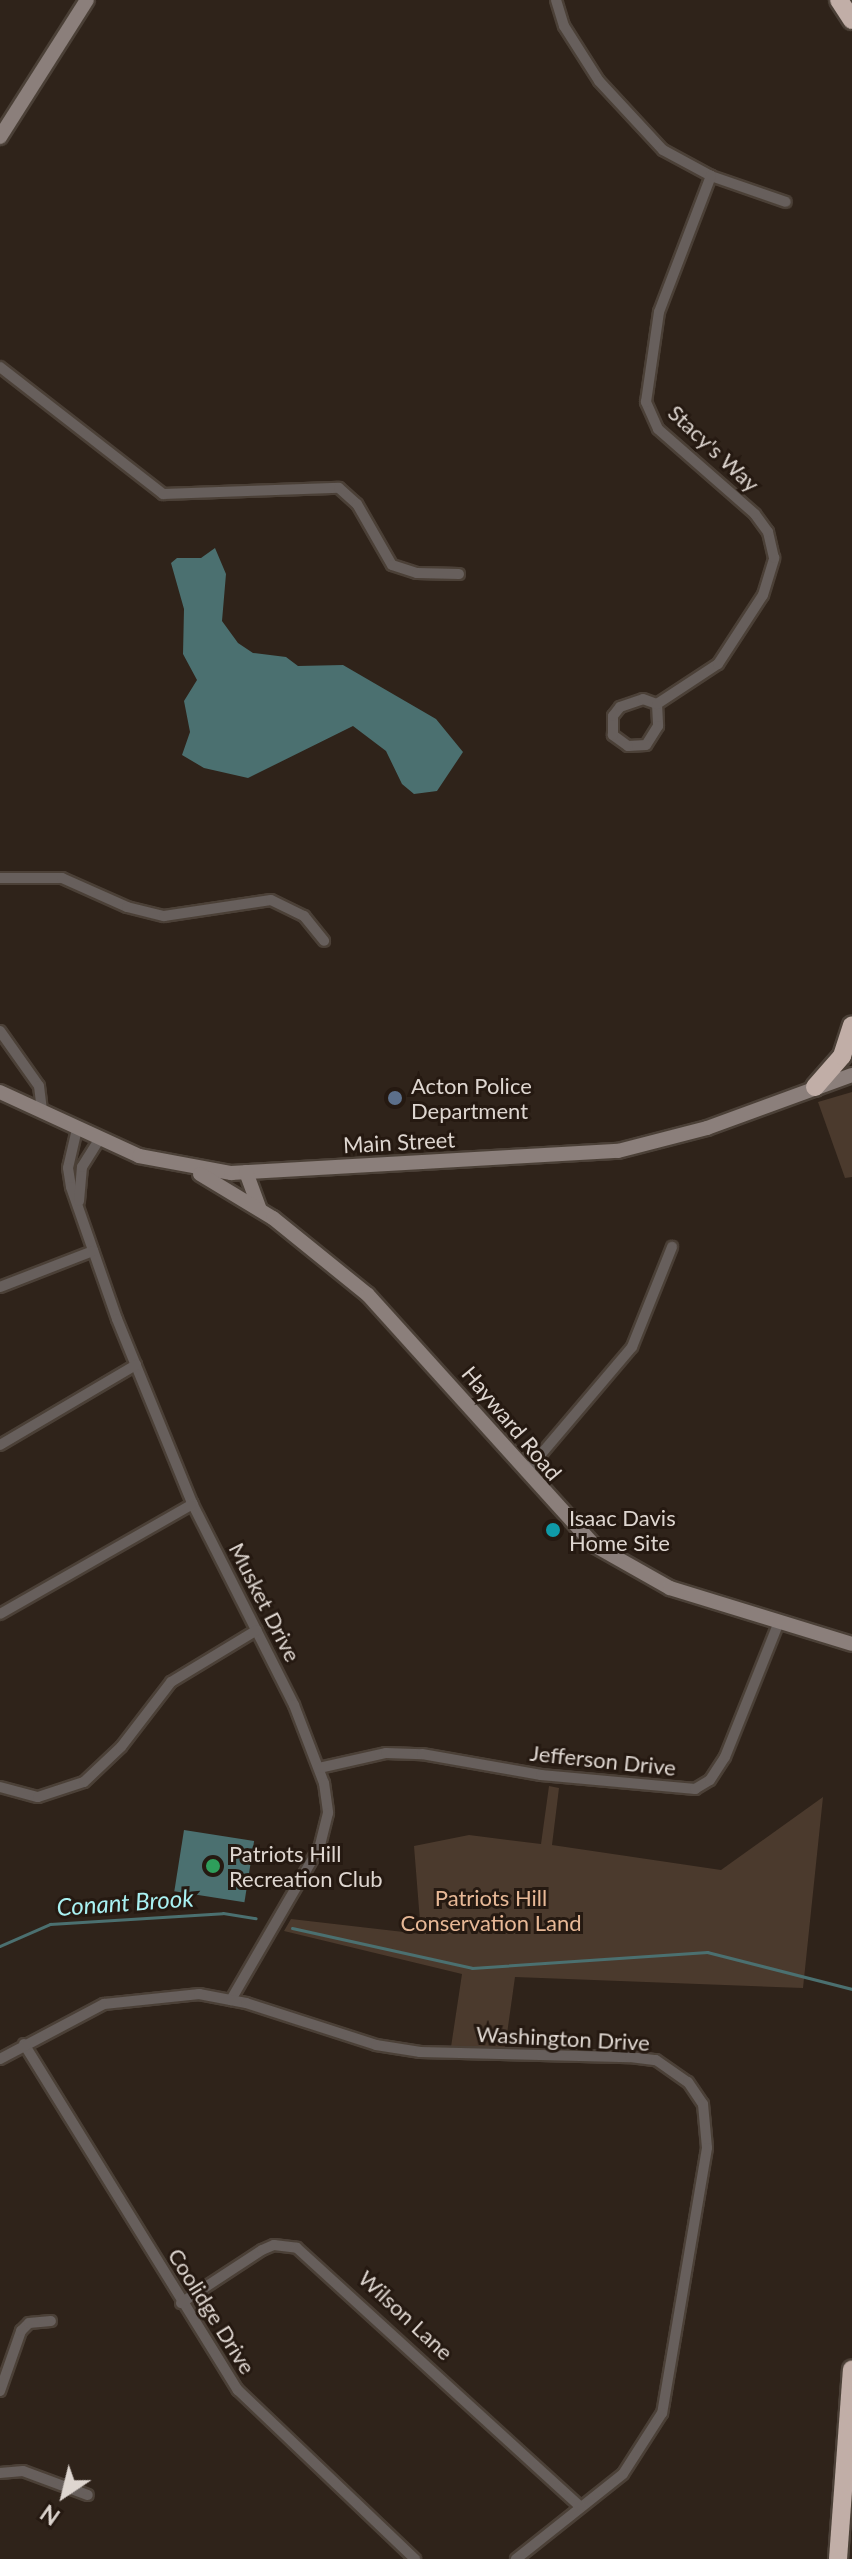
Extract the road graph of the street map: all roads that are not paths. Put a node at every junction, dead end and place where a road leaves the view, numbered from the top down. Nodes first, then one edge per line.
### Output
1 (87, 0) edge
2 (556, 0) edge
3 (839, 0) edge
4 (852, 20) edge
5 (0, 137) edge
6 (711, 176) junction
7 (786, 202) dead end
8 (0, 367) edge
9 (459, 574) dead end
10 (657, 704) junction
11 (0, 878) edge
12 (324, 941) dead end
13 (852, 1026) edge
14 (0, 1031) edge
15 (852, 1075) edge
16 (815, 1087) junction
17 (0, 1092) edge
18 (42, 1111) junction
19 (77, 1129) junction
20 (99, 1140) junction
21 (183, 1167) junction
22 (238, 1173) junction
23 (233, 1193) junction
24 (260, 1210) junction
25 (80, 1215) junction
26 (672, 1247) dead end
27 (93, 1251) junction
28 (0, 1287) edge
29 (136, 1365) junction
30 (0, 1445) edge
31 (526, 1472) junction
32 (193, 1504) junction
33 (0, 1614) edge
34 (779, 1622) junction
35 (257, 1630) junction
36 (852, 1644) edge
37 (319, 1768) junction
38 (0, 1787) edge
39 (231, 2000) junction
40 (24, 2044) junction
41 (0, 2059) edge
42 (181, 2303) junction
43 (51, 2321) dead end
44 (852, 2370) edge
45 (0, 2391) edge
46 (0, 2473) edge
47 (88, 2495) dead end
48 (581, 2507) junction
49 (415, 2559) edge
50 (516, 2559) edge
51 (838, 2559) edge

1 - 5 street
2 - 6 street
3 - 4 highway
6 - 7 street
6 - 10 street, Stacy's Way
8 - 9 street
10 - 10 street, Stacy's Way
11 - 12 street
13 - 16 highway
14 - 18 street
15 - 16 street, Main Street
16 - 22 street, Main Street
17 - 18 street, Main Street
18 - 19 street, Main Street
19 - 20 street, Main Street
19 - 25 street, Musket Drive
20 - 21 street, Main Street
20 - 25 street, Musket Drive
21 - 22 street, Main Street
21 - 23 street, Hayward Road
22 - 23 street
22 - 24 street
23 - 24 street, Hayward Road
24 - 31 street, Hayward Road
25 - 27 street, Musket Drive
26 - 31 street
27 - 28 street
27 - 29 street, Musket Drive
29 - 30 street
29 - 32 street, Musket Drive
31 - 34 street, Hayward Road
32 - 33 street
32 - 35 street, Musket Drive
34 - 36 street, Hayward Road
34 - 37 street, Jefferson Drive
35 - 37 street, Musket Drive
35 - 38 street
37 - 39 street, Musket Drive
39 - 40 street, Washington Drive
39 - 48 street, Washington Drive
40 - 41 street, Washington Drive
40 - 42 street, Coolidge Drive
42 - 48 street, Wilson Lane
42 - 49 street, Coolidge Drive
43 - 45 street
44 - 51 highway
46 - 47 street
48 - 50 street, Washington Drive

